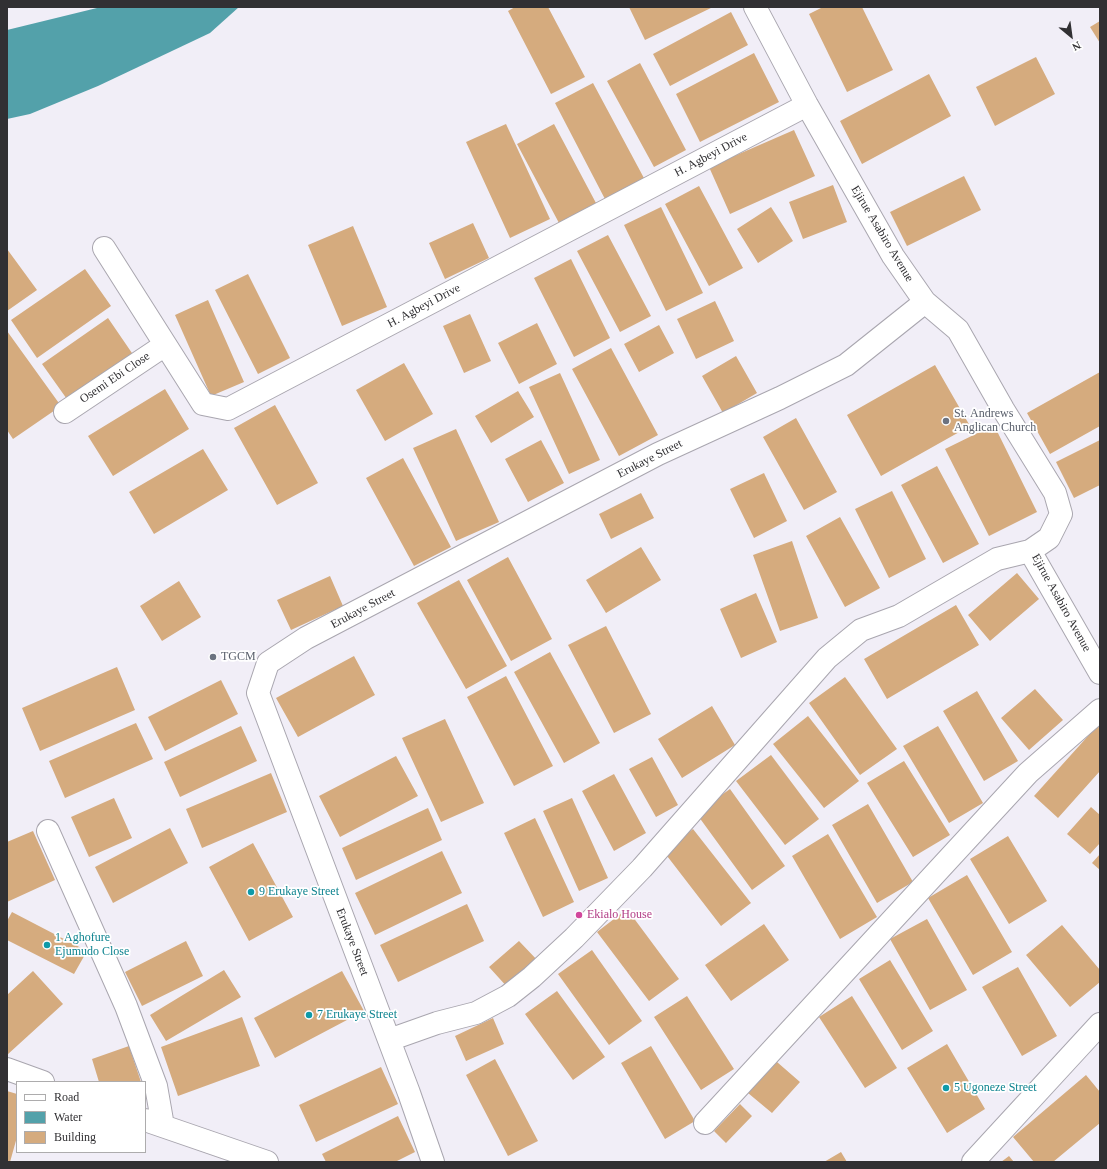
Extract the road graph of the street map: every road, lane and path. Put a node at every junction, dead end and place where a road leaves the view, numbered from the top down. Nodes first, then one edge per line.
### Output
1 (755, 7) edge
2 (807, 105) junction
3 (104, 248) dead end
4 (925, 302) junction
5 (165, 345) junction
6 (65, 412) dead end
7 (1030, 551) junction
8 (1100, 673) edge
9 (1100, 710) edge
10 (48, 831) dead end
11 (1100, 1024) edge
12 (389, 1040) junction
13 (7, 1069) edge
14 (40, 1081) edge
15 (154, 1123) edge
16 (705, 1123) dead end
17 (267, 1162) edge
18 (433, 1162) edge
19 (973, 1162) edge

1 - 2 street, Ejirue Asabiro Avenue
2 - 4 street, Ejirue Asabiro Avenue
2 - 5 street, H. Agbeyi Drive
3 - 5 street, H. Agbeyi Drive
4 - 7 street, Ejirue Asabiro Avenue
4 - 12 street, Erukaye Street
5 - 6 street, Osemi Ebi Close
7 - 8 street, Ejirue Asabiro Avenue
7 - 12 street
9 - 16 street
10 - 15 street
11 - 19 street
12 - 18 street, Erukaye Street
13 - 14 street
15 - 17 street

